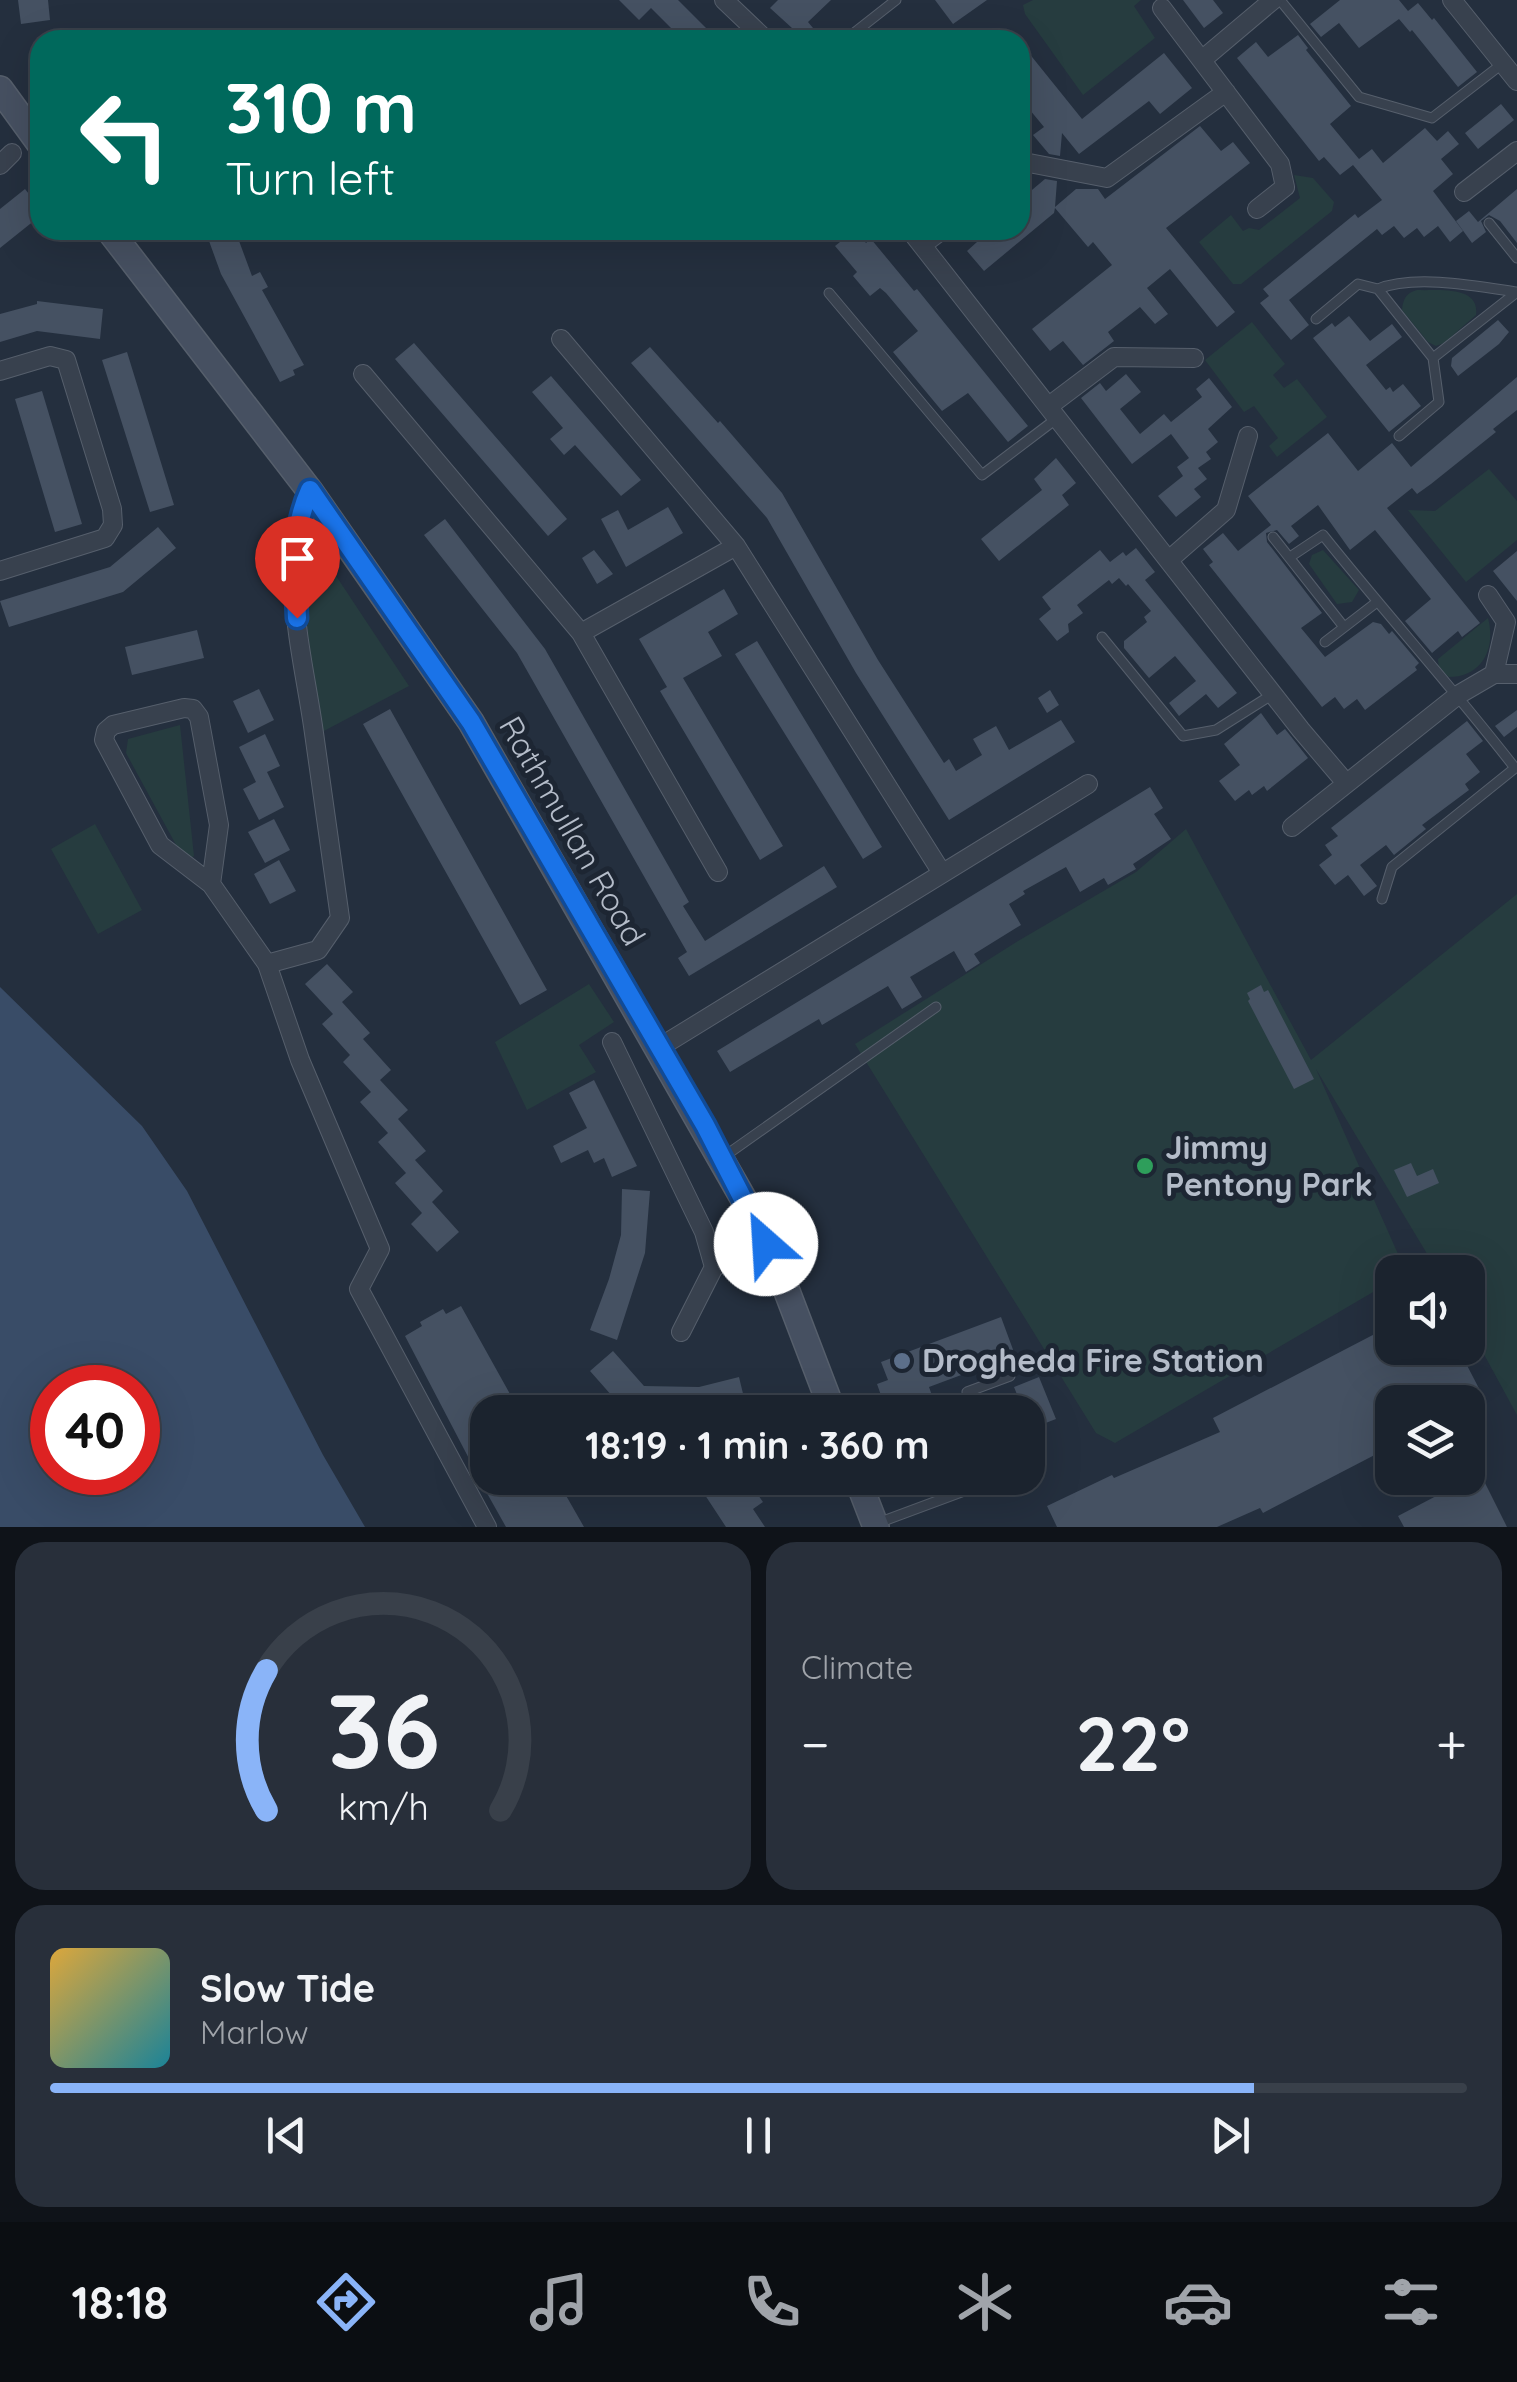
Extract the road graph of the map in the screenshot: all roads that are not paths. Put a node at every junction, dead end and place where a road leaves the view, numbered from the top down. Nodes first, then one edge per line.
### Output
1 (724, 0) edge
2 (896, 0) edge
3 (1452, 0) edge
4 (1272, 1) edge
5 (1162, 8) dead end
6 (756, 30) edge
7 (858, 30) edge
8 (1203, 59) junction
9 (1502, 64) junction
10 (1517, 81) edge
11 (0, 89) edge
12 (1226, 92) junction
13 (30, 130) edge
14 (1517, 151) edge
15 (1030, 163) edge
16 (1464, 192) dead end
17 (1257, 209) dead end
18 (1489, 222) dead end
19 (118, 240) edge
20 (918, 240) edge
21 (1517, 258) edge
22 (1378, 289) junction
23 (1517, 292) edge
24 (828, 293) dead end
25 (1316, 319) dead end
26 (561, 339) dead end
27 (1194, 358) dead end
28 (1434, 358) junction
29 (0, 371) edge
30 (363, 374) dead end
31 (1054, 412) junction
32 (1248, 436) dead end
33 (1399, 436) dead end
34 (310, 490) junction
35 (1273, 536) dead end
36 (736, 546) junction
37 (1290, 557) junction
38 (1170, 559) junction
39 (0, 571) edge
40 (1488, 595) dead end
41 (1376, 602) junction
42 (1344, 627) junction
43 (581, 633) junction
44 (1102, 638) dead end
45 (1325, 642) dead end
46 (1494, 674) junction
47 (1517, 674) edge
48 (1273, 694) junction
49 (1458, 694) junction
50 (1346, 782) junction
51 (1088, 784) dead end
52 (1292, 827) dead end
53 (718, 872) dead end
54 (942, 873) junction
55 (210, 884) junction
56 (1382, 898) dead end
57 (267, 964) junction
58 (936, 1008) dead end
59 (612, 1042) dead end
60 (660, 1047) junction
61 (722, 1158) junction
62 (766, 1244) junction
63 (714, 1267) junction
64 (681, 1332) dead end
65 (1010, 1376) dead end
66 (826, 1395) edge
67 (968, 1395) edge
68 (864, 1495) edge
69 (955, 1495) edge
70 (876, 1526) edge
71 (486, 1527) edge

1 - 6 street
2 - 7 lane
3 - 9 street
4 - 8 street
4 - 9 lane
5 - 8 street
8 - 12 street
9 - 10 street
11 - 13 street
12 - 15 street
12 - 17 street
14 - 16 street
18 - 21 lane
19 - 34 street, Rathmullan Road
20 - 31 street
22 - 23 lane
22 - 25 lane
22 - 28 lane
23 - 28 lane
24 - 31 lane
26 - 36 street
27 - 31 street
28 - 33 lane
29 - 39 street
30 - 43 street
31 - 38 street
32 - 38 street
34 - 57 street
34 - 60 street, Rathmullan Road
35 - 37 lane
36 - 43 street
36 - 54 street
37 - 41 lane
37 - 42 lane
38 - 48 street
40 - 46 street
41 - 42 lane
41 - 49 lane
42 - 45 lane
43 - 53 street
44 - 48 lane
46 - 47 street
46 - 49 street
48 - 50 street
49 - 50 street
49 - 56 lane
50 - 52 street
51 - 54 street
54 - 60 street
55 - 55 street
55 - 57 street
57 - 71 street
58 - 61 lane
59 - 63 street
60 - 61 street, Rathmullan Road
61 - 62 street, Rathmullan Road
62 - 63 street
62 - 66 street, Rathmullan Road
63 - 64 street
65 - 67 lane
68 - 70 street
69 - 70 lane

